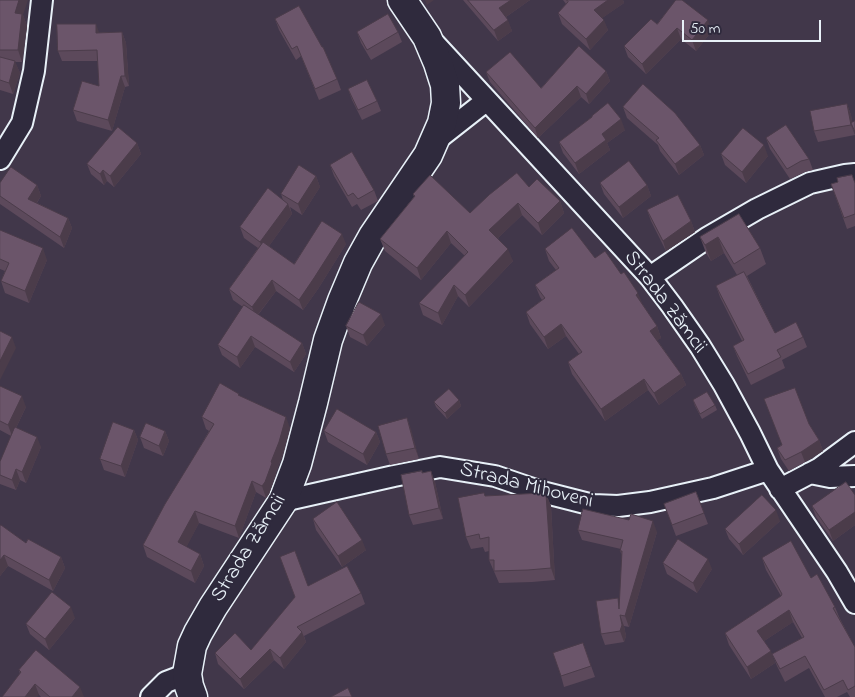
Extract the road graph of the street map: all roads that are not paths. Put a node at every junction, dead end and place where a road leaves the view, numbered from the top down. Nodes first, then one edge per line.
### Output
1 (42, 0) edge
2 (402, 0) edge
3 (428, 37) junction
4 (486, 101) junction
5 (434, 142) junction
6 (0, 159) edge
7 (855, 174) edge
8 (650, 277) junction
9 (855, 442) edge
10 (768, 470) junction
11 (810, 473) junction
12 (855, 476) edge
13 (780, 489) junction
14 (283, 501) junction
15 (855, 603) edge
16 (190, 685) edge
17 (151, 697) edge

1 - 6 street
2 - 3 main road, Strada Zămcii
3 - 4 street, Strada Zămcii
3 - 5 main road, Strada Zămcii
4 - 5 street
4 - 8 street, Strada Zămcii
5 - 14 main road, Strada Zămcii
7 - 8 street
8 - 10 street, Strada Zămcii
9 - 11 street
10 - 13 street, Strada Zămcii
10 - 14 street, Strada Mihoveni
11 - 12 street
11 - 13 street
13 - 15 street, Strada Zămcii
14 - 16 main road, Strada Zămcii
16 - 17 street

